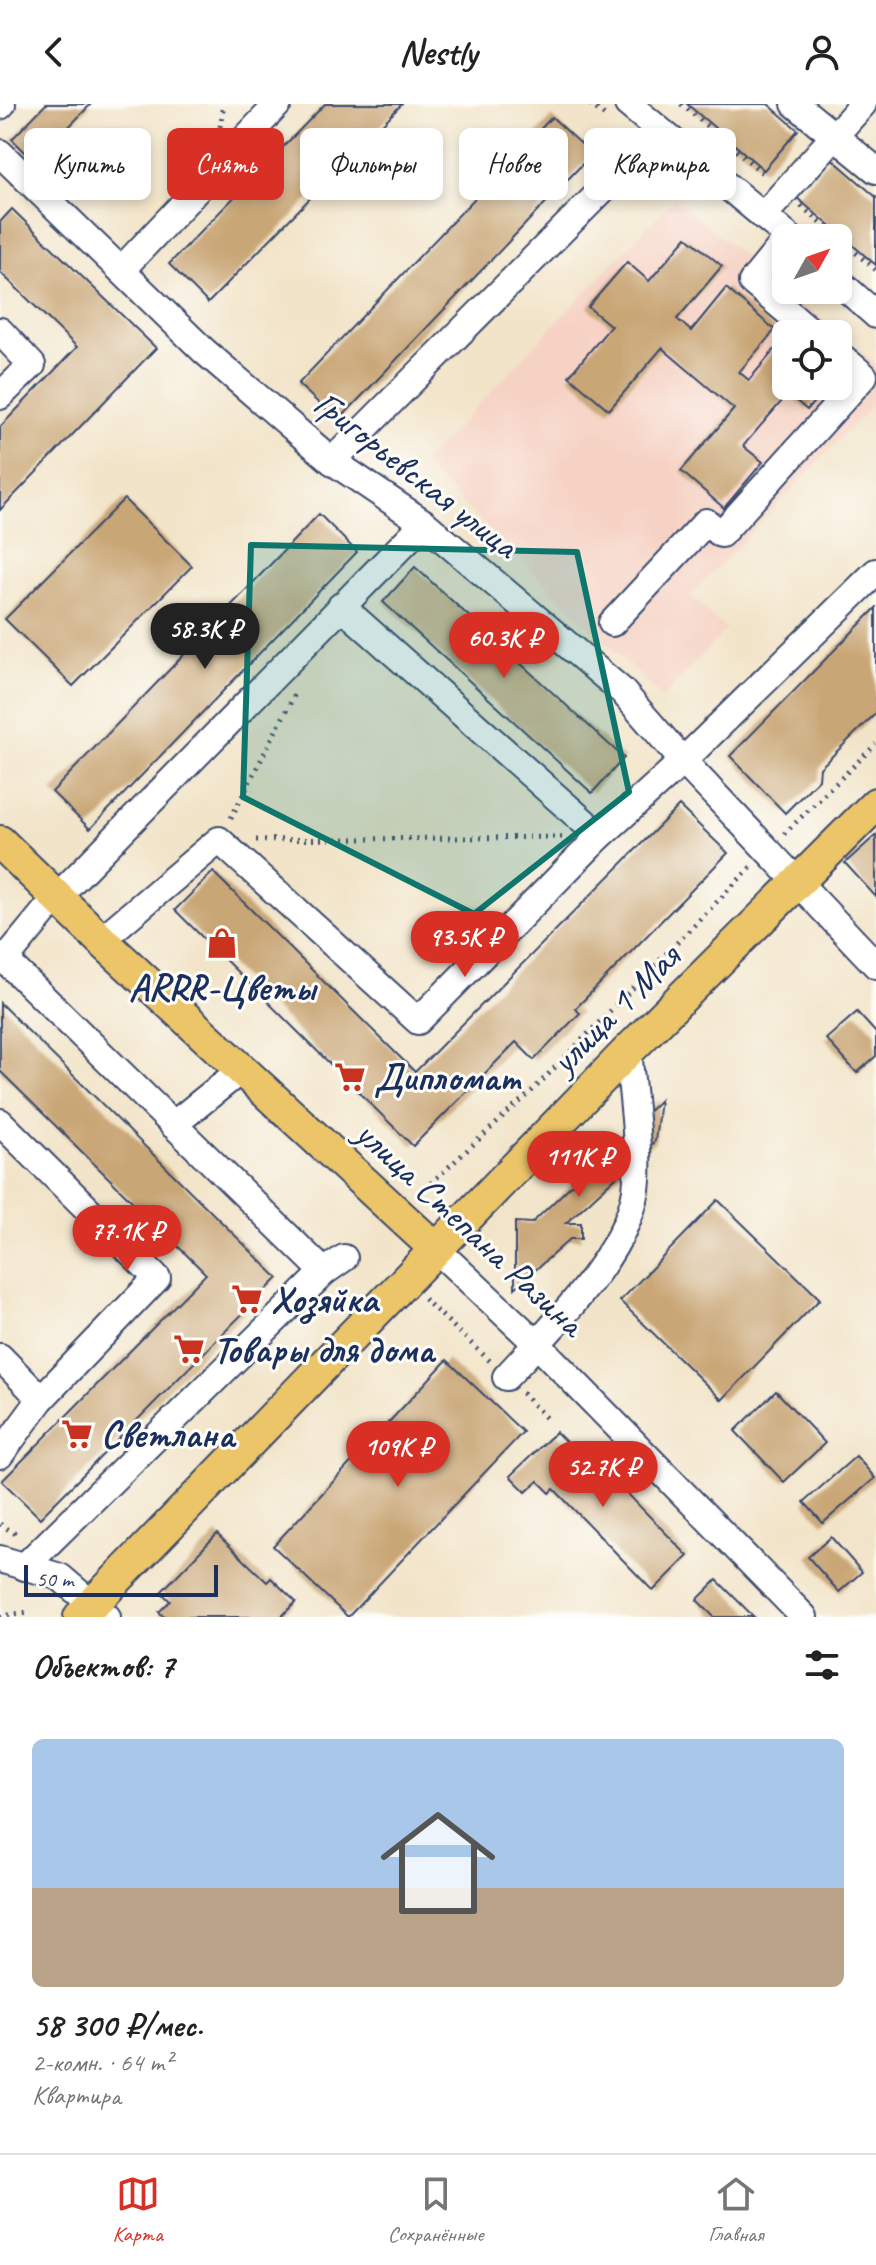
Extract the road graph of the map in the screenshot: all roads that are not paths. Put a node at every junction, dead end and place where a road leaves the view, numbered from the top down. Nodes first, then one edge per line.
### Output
1 (278, 104) edge
2 (628, 104) edge
3 (795, 104) edge
4 (863, 104) edge
5 (655, 128) edge
6 (835, 137) junction
7 (0, 153) edge
8 (876, 170) edge
9 (736, 194) edge
10 (592, 200) edge
11 (763, 216) junction
12 (772, 224) edge
13 (772, 258) edge
14 (122, 269) junction
15 (852, 294) edge
16 (772, 299) edge
17 (778, 304) edge
18 (876, 315) edge
19 (797, 320) edge
20 (0, 331) edge
21 (852, 366) edge
22 (852, 389) edge
23 (0, 396) edge
24 (842, 400) edge
25 (332, 461) junction
26 (424, 523) junction
27 (876, 572) edge
28 (341, 606) junction
29 (612, 623) dead end
30 (683, 761) junction
31 (876, 804) edge
32 (600, 836) junction
33 (0, 842) edge
34 (798, 883) junction
35 (56, 898) junction
36 (101, 940) junction
37 (3, 958) edge
38 (876, 965) edge
39 (628, 1051) junction
40 (241, 1070) junction
41 (0, 1122) edge
42 (173, 1125) junction
43 (436, 1249) junction
44 (537, 1344) junction
45 (0, 1357) edge
46 (506, 1377) road end
47 (41, 1399) junction
48 (0, 1455) edge
49 (12, 1563) edge
50 (93, 1612) edge
51 (804, 1617) edge

1 - 14 street
2 - 5 street
3 - 6 street
4 - 6 street
6 - 8 street
6 - 11 street
7 - 14 street, Григорьевская улица
9 - 11 street
10 - 25 street
11 - 12 street
13 - 16 street
14 - 25 street, Григорьевская улица
15 - 18 street
17 - 19 street
20 - 23 street
21 - 22 street
24 - 29 street
25 - 26 street, Григорьевская улица
26 - 28 street
26 - 30 street, Григорьевская улица
27 - 30 street
28 - 32 street
28 - 35 street
30 - 32 street
30 - 34 street, Григорьевская улица
31 - 34 main road, улица 1 Мая
32 - 36 street
33 - 35 main road, улица Степана Разина
34 - 38 street, Григорьевская улица
34 - 39 main road, улица 1 Мая
35 - 36 main road, улица Степана Разина
35 - 37 street
36 - 40 main road, улица Степана Разина
37 - 42 street
39 - 43 main road, улица 1 Мая
39 - 44 street
40 - 42 street
40 - 43 main road, улица Степана Разина
41 - 47 street
42 - 49 street
43 - 44 street, улица Степана Разина
43 - 50 main road, улица 1 Мая
44 - 46 street
44 - 51 street, улица Степана Разина
45 - 47 street
47 - 48 street
49 - 50 street

